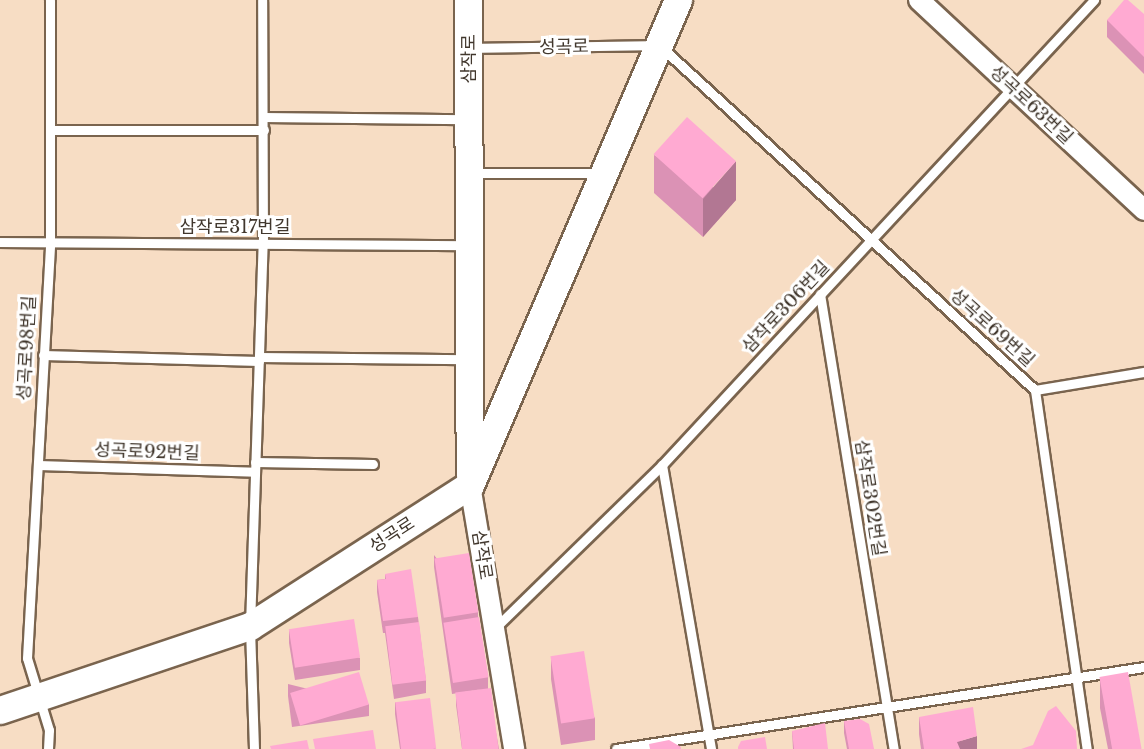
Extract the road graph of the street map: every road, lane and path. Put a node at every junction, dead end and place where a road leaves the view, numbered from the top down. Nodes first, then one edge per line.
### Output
1 (50, 0) edge
2 (262, 0) edge
3 (468, 0) edge
4 (678, 0) edge
5 (919, 0) edge
6 (1094, 0) edge
7 (659, 45) junction
8 (469, 48) junction
9 (1013, 87) junction
10 (263, 117) junction
11 (469, 119) junction
12 (50, 130) junction
13 (264, 130) junction
14 (469, 173) junction
15 (604, 173) junction
16 (1144, 210) edge
17 (871, 239) junction
18 (0, 242) edge
19 (50, 242) junction
20 (263, 244) junction
21 (470, 245) junction
22 (820, 294) junction
23 (43, 355) junction
24 (259, 359) junction
25 (470, 359) junction
26 (1144, 372) edge
27 (1035, 390) junction
28 (373, 464) dead end
29 (38, 465) junction
30 (662, 465) junction
31 (255, 467) junction
32 (470, 485) junction
33 (250, 626) junction
34 (494, 629) junction
35 (1144, 667) edge
36 (1076, 678) junction
37 (40, 695) junction
38 (887, 707) junction
39 (0, 710) edge
40 (709, 735) junction
41 (48, 749) edge
42 (254, 749) edge
43 (514, 749) edge
44 (616, 749) edge
45 (711, 749) edge
46 (894, 749) edge
47 (1087, 749) edge

1 - 12 lane, 성곡로98번길
2 - 10 lane
3 - 8 street, 삼작로
4 - 7 street
5 - 9 street, 성곡로63번길
6 - 9 lane, 삼작로306번길
7 - 8 lane, 성곡로
7 - 15 street
7 - 17 lane, 성곡로69번길
8 - 11 street, 삼작로
9 - 16 street, 성곡로63번길
9 - 17 lane, 삼작로306번길
10 - 11 lane
10 - 13 lane
11 - 14 street, 삼작로
12 - 13 lane
12 - 19 lane, 성곡로98번길
13 - 20 lane
14 - 15 lane
14 - 21 street, 삼작로
15 - 32 street
17 - 22 lane, 삼작로306번길
17 - 27 lane, 성곡로69번길
18 - 19 lane, 삼작로317번길
19 - 20 lane, 삼작로317번길
19 - 23 lane, 성곡로98번길
20 - 21 lane, 삼작로317번길
20 - 24 lane
21 - 25 street, 삼작로
22 - 30 lane, 삼작로306번길
22 - 38 lane, 삼작로302번길
23 - 24 lane
23 - 29 lane, 성곡로98번길
24 - 25 lane
24 - 31 lane
25 - 32 street, 삼작로
26 - 27 lane
27 - 36 lane, 성곡로69번길
28 - 31 lane, 성곡로92번길
29 - 31 lane, 성곡로92번길
29 - 37 lane, 성곡로98번길
30 - 34 lane, 삼작로306번길
30 - 40 lane
31 - 33 lane
32 - 33 street, 성곡로
32 - 34 street, 삼작로
33 - 37 street, 성곡로
33 - 42 lane
34 - 43 street, 삼작로
35 - 36 lane
36 - 38 lane
36 - 47 lane, 성곡로69번길
37 - 39 street, 성곡로
37 - 41 lane, 성곡로98번길
38 - 40 lane
38 - 46 lane, 삼작로302번길
40 - 44 lane
40 - 45 lane

